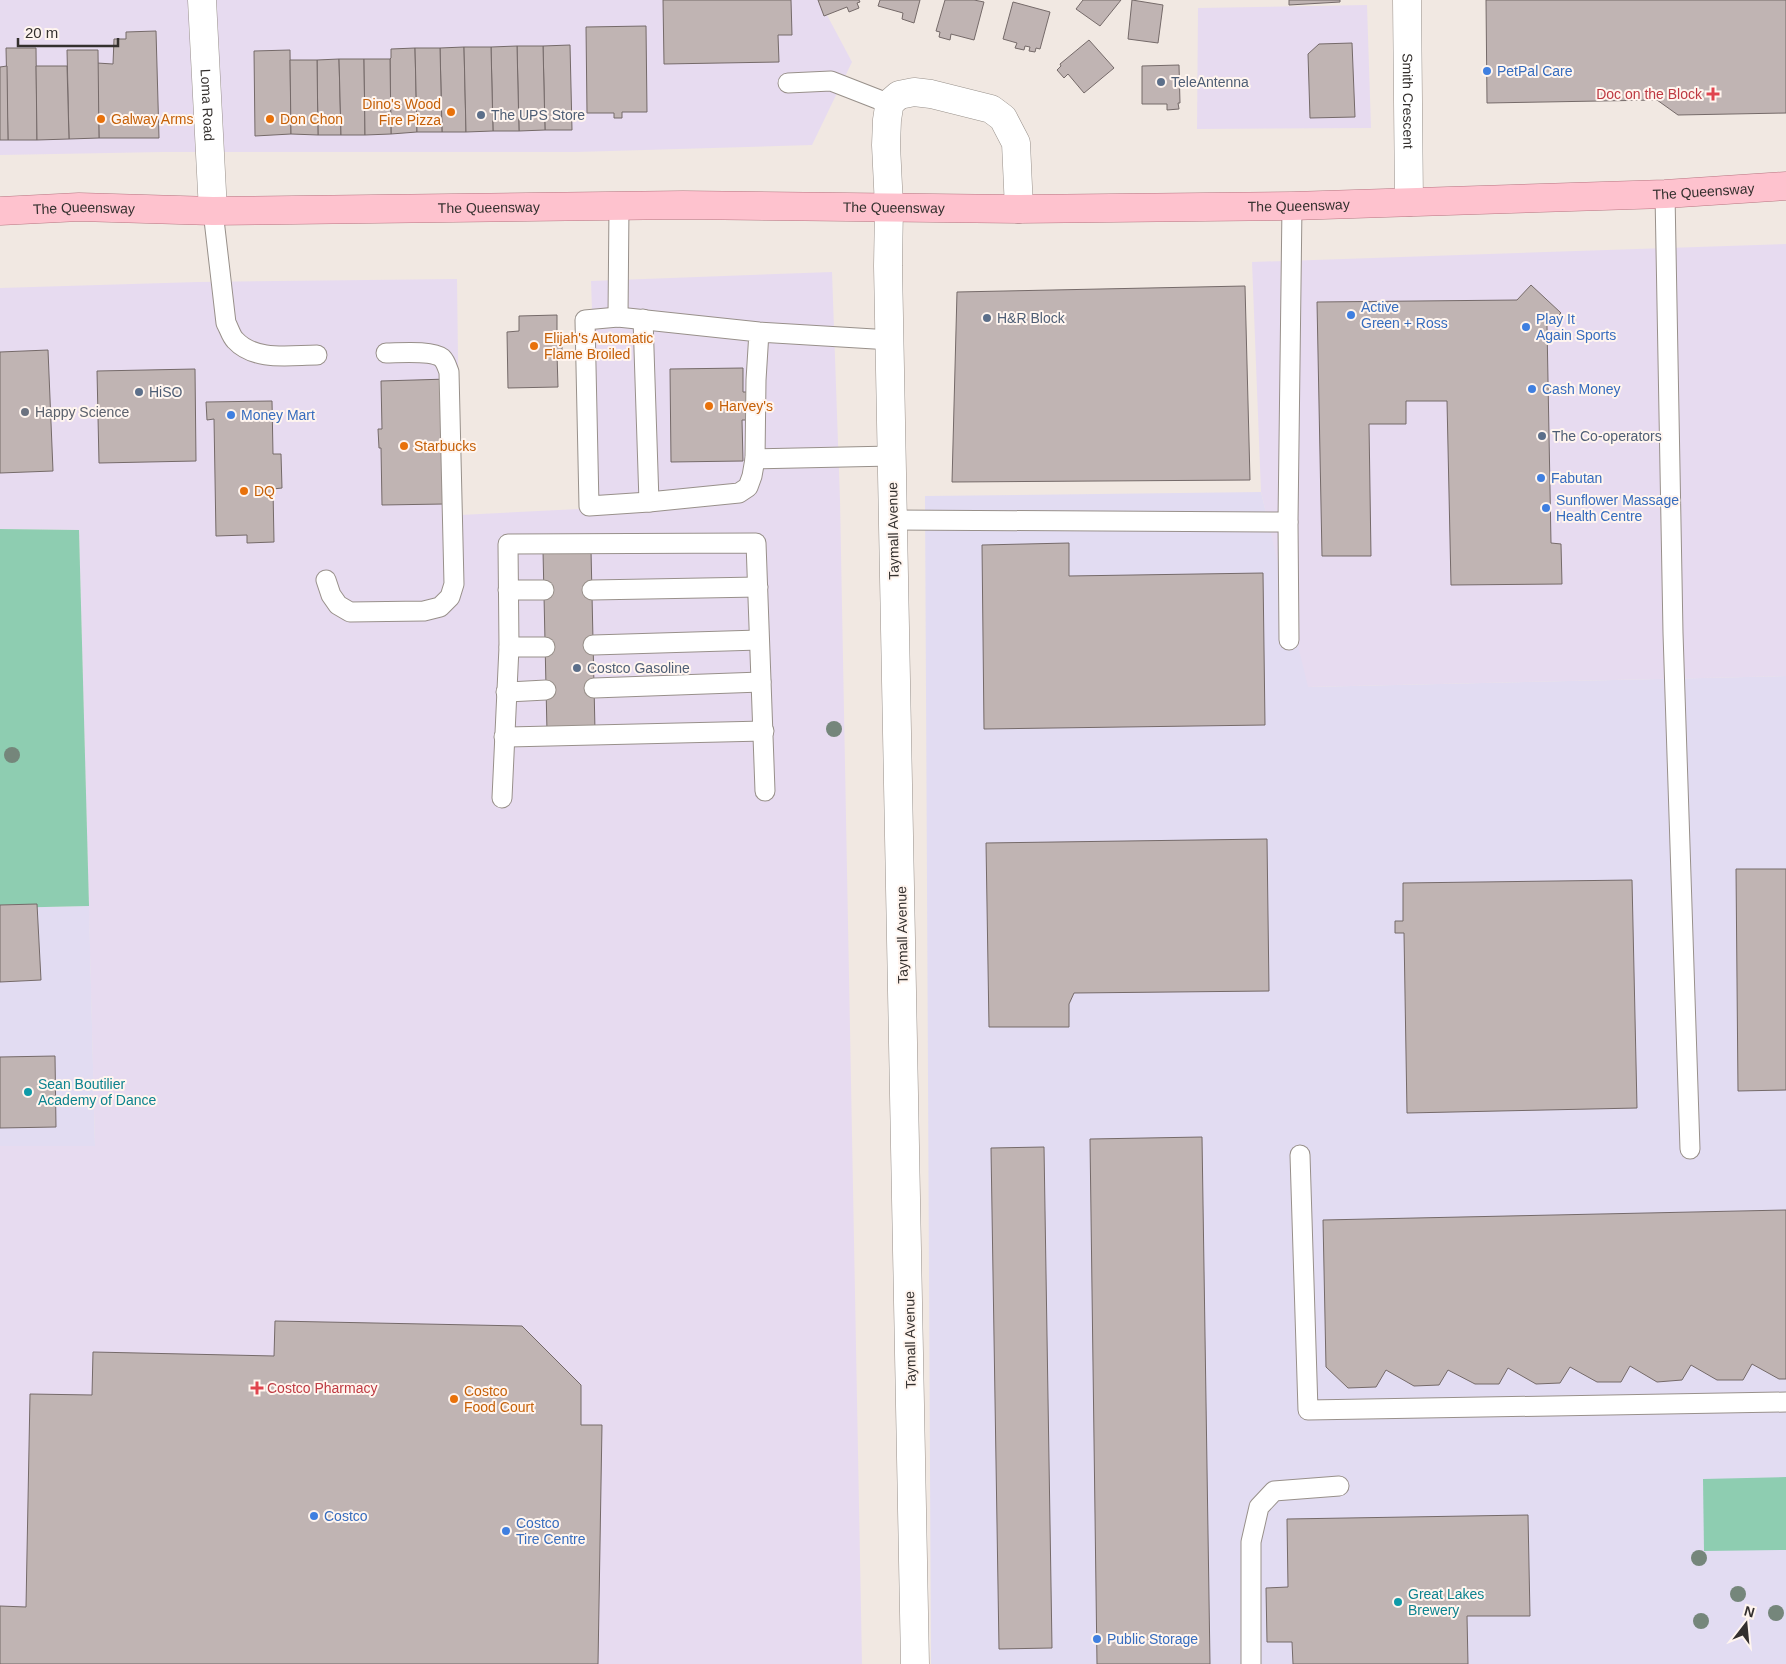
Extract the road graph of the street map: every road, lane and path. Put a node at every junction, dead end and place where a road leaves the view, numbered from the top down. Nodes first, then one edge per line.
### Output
1 (202, 0) edge
2 (1407, 0) edge
3 (788, 84) dead end
4 (890, 104) junction
5 (1786, 186) edge
6 (1665, 194) junction
7 (1409, 202) junction
8 (619, 206) junction
9 (1292, 206) junction
10 (889, 207) junction
11 (1019, 209) junction
12 (0, 211) edge
13 (213, 211) junction
14 (618, 317) junction
15 (643, 319) junction
16 (759, 332) junction
17 (891, 340) junction
18 (386, 353) dead end
19 (317, 355) dead end
20 (892, 456) junction
21 (755, 459) junction
22 (649, 502) junction
23 (893, 520) junction
24 (1288, 522) junction
25 (326, 580) dead end
26 (758, 587) junction
27 (508, 590) junction
28 (544, 590) dead end
29 (592, 590) dead end
30 (760, 640) junction
31 (1289, 640) dead end
32 (592, 645) dead end
33 (509, 647) junction
34 (545, 647) dead end
35 (761, 682) junction
36 (594, 688) dead end
37 (546, 690) dead end
38 (506, 692) junction
39 (764, 731) junction
40 (504, 737) junction
41 (765, 791) dead end
42 (502, 798) dead end
43 (1690, 1150) dead end
44 (1300, 1155) dead end
45 (1786, 1402) edge
46 (1339, 1486) dead end
47 (916, 1664) edge
48 (1251, 1664) edge

1 - 13 street, Loma Road
2 - 7 street, Smith Crescent
3 - 4 lane
4 - 10 street, Taymall Avenue
4 - 11 street
5 - 6 main road, The Queensway
6 - 7 main road, The Queensway
6 - 43 lane
7 - 9 main road, The Queensway
8 - 10 main road, The Queensway
8 - 13 main road, The Queensway
8 - 14 lane
9 - 11 main road, The Queensway
9 - 24 lane
10 - 11 main road, The Queensway
10 - 17 street, Taymall Avenue
12 - 13 main road, The Queensway
13 - 19 lane
14 - 15 lane
14 - 22 lane
15 - 16 lane
15 - 22 lane
16 - 17 lane
16 - 21 lane
17 - 20 street, Taymall Avenue
18 - 25 lane
20 - 21 lane
20 - 23 street, Taymall Avenue
21 - 22 lane
23 - 24 lane
23 - 47 street, Taymall Avenue
24 - 31 lane
26 - 27 lane
26 - 29 lane
26 - 30 lane
27 - 28 lane
27 - 33 lane
30 - 32 lane
30 - 35 lane
33 - 34 lane
33 - 38 lane
35 - 36 lane
35 - 39 lane
37 - 38 lane
38 - 40 lane
39 - 40 lane
39 - 41 lane
40 - 42 lane
44 - 45 lane
46 - 48 lane

